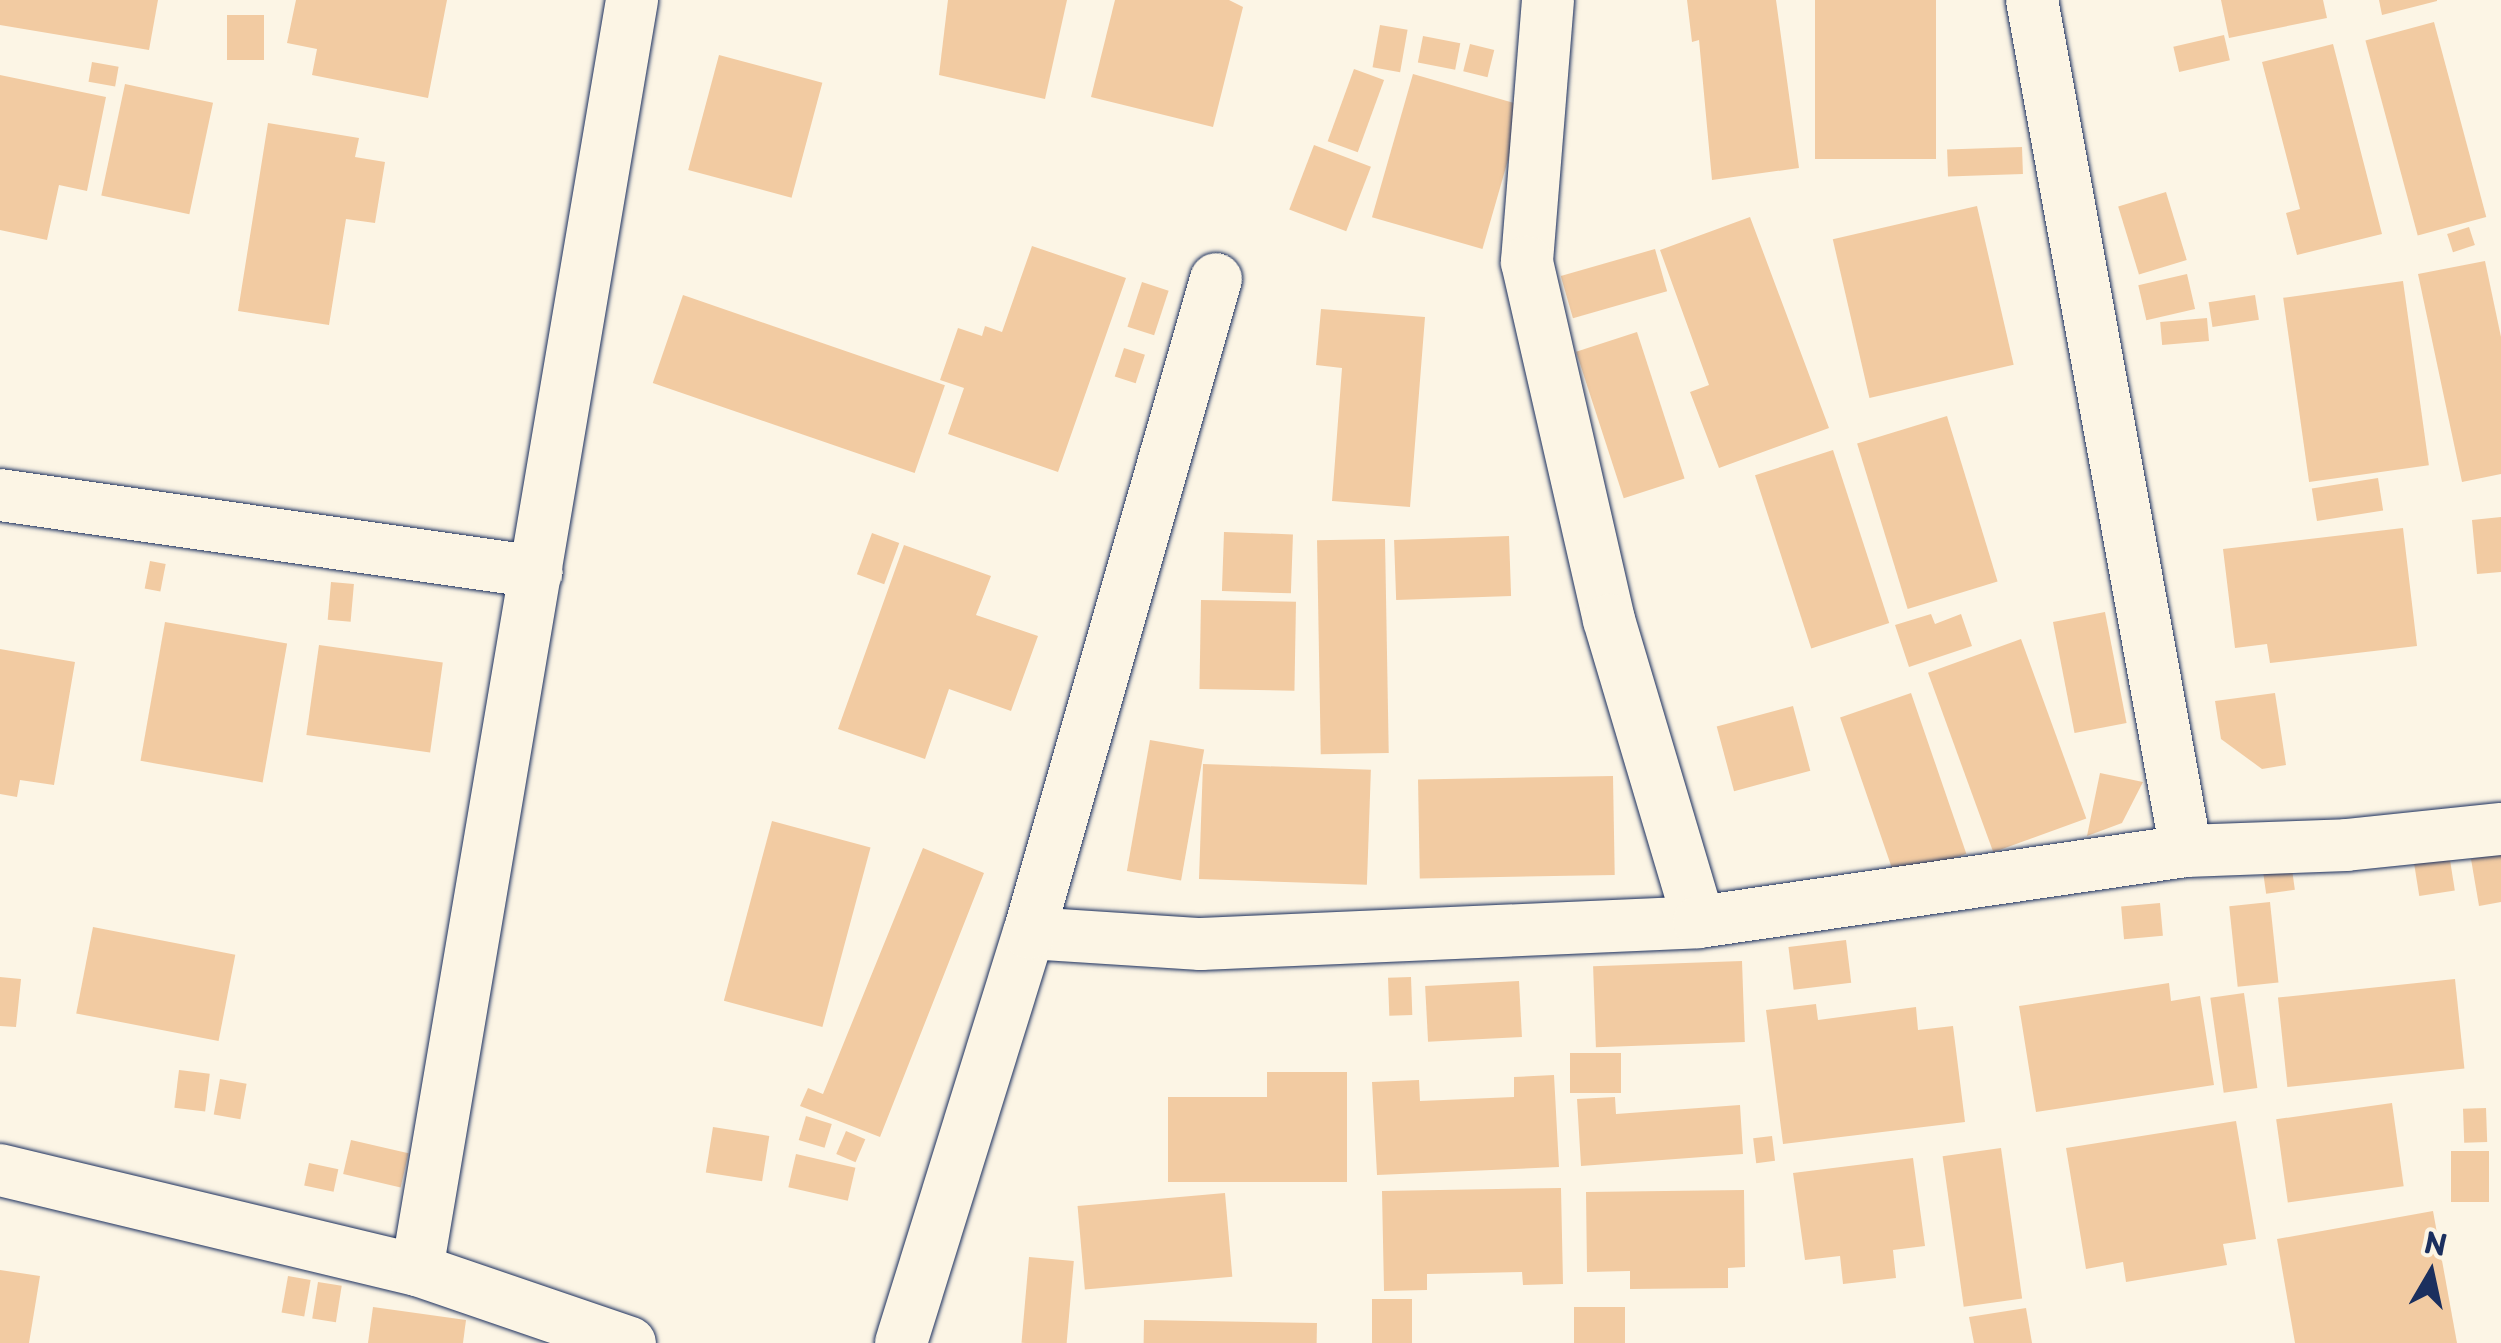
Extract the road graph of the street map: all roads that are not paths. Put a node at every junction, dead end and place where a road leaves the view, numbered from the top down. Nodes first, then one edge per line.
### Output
1 (632, 0) edge
2 (1548, 0) edge
3 (2032, 0) edge
4 (1216, 280) dead end
5 (0, 495) edge
6 (537, 572) junction
7 (2501, 829) edge
8 (2186, 851) junction
9 (1699, 922) junction
10 (1029, 932) junction
11 (0, 1170) edge
12 (418, 1270) junction
13 (630, 1343) edge
14 (901, 1343) edge

1 - 6 street
2 - 9 street
3 - 8 street
4 - 10 street
5 - 6 street
6 - 12 street
7 - 8 street
8 - 9 street
9 - 10 street
10 - 14 street
11 - 12 street
12 - 13 street

